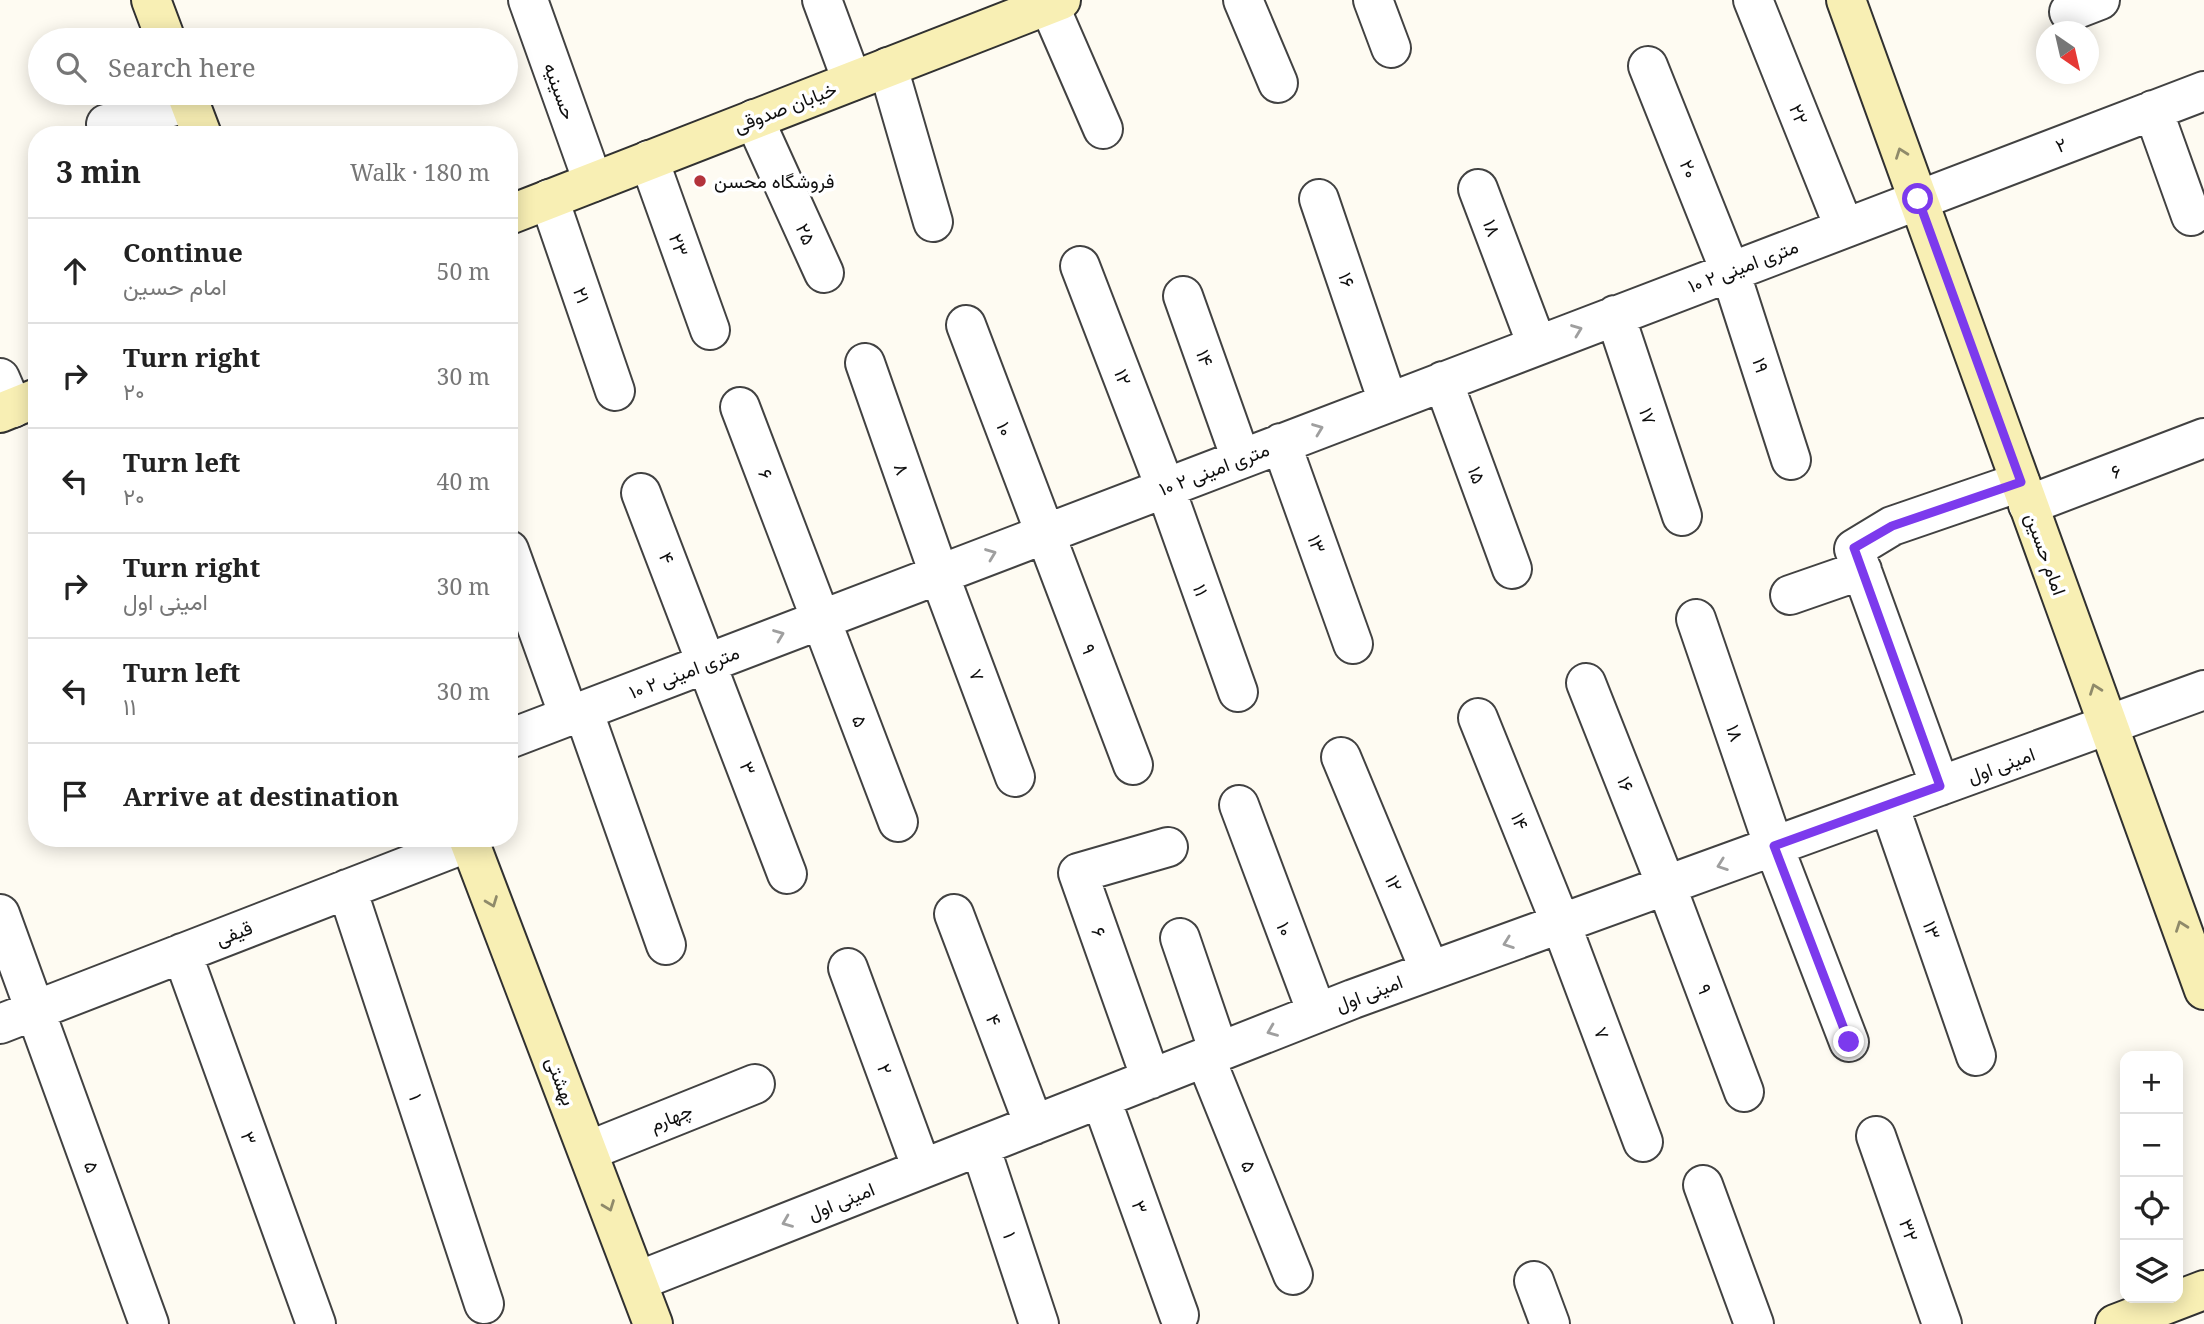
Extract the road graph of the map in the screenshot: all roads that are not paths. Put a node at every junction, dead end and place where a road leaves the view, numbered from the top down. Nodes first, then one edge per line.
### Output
1 (151, 0) edge
2 (528, 0) edge
3 (822, 0) edge
4 (1243, 0) edge
5 (1373, 0) edge
6 (1753, 0) edge
7 (1846, 0) edge
8 (1055, 2) edge
9 (162, 28) edge
10 (1391, 48) dead end
11 (1648, 66) dead end
12 (888, 67) junction
13 (852, 81) junction
14 (1278, 83) dead end
15 (2204, 91) edge
16 (193, 110) edge
17 (2153, 110) junction
18 (754, 119) junction
19 (106, 124) dead end
20 (1103, 129) dead end
21 (649, 160) junction
22 (593, 182) junction
23 (1478, 189) dead end
24 (1319, 199) dead end
25 (1918, 199) junction
26 (549, 200) junction
27 (518, 212) edge
28 (2191, 216) dead end
29 (933, 222) dead end
30 (1844, 227) junction
31 (1080, 266) dead end
32 (1730, 271) junction
33 (824, 273) dead end
34 (1182, 296) dead end
35 (1615, 316) junction
36 (966, 325) dead end
37 (710, 330) dead end
38 (1537, 345) junction
39 (865, 363) dead end
40 (1443, 381) junction
41 (615, 391) dead end
42 (1388, 402) junction
43 (740, 407) dead end
44 (2204, 438) edge
45 (1282, 443) junction
46 (1241, 459) junction
47 (1791, 460) dead end
48 (1165, 487) junction
49 (641, 493) dead end
50 (2024, 494) junction
51 (1682, 516) dead end
52 (1045, 534) junction
53 (1512, 569) dead end
54 (1862, 570) junction
55 (518, 572) edge
56 (939, 574) junction
57 (1790, 595) dead end
58 (821, 619) junction
59 (1696, 620) dead end
60 (1353, 644) dead end
61 (708, 662) junction
62 (1586, 683) dead end
63 (2204, 690) edge
64 (1238, 692) dead end
65 (576, 713) junction
66 (1478, 718) dead end
67 (2108, 726) junction
68 (518, 735) edge
69 (1341, 757) dead end
70 (1133, 765) dead end
71 (1015, 777) dead end
72 (1940, 786) junction
73 (1239, 805) dead end
74 (1889, 805) junction
75 (898, 822) dead end
76 (1774, 846) junction
77 (451, 847) edge
78 (471, 847) edge
79 (1168, 847) dead end
80 (787, 874) dead end
81 (1666, 885) junction
82 (347, 889) junction
83 (0, 914) edge
84 (954, 914) dead end
85 (1561, 923) junction
86 (1180, 939) dead end
87 (666, 945) dead end
88 (182, 953) junction
89 (848, 968) dead end
90 (1430, 971) junction
91 (2202, 979) edge
92 (1317, 1013) junction
93 (17, 1017) edge
94 (1849, 1042) dead end
95 (1212, 1055) junction
96 (1976, 1056) dead end
97 (1151, 1079) junction
98 (755, 1084) dead end
99 (1744, 1092) dead end
100 (1101, 1099) junction
101 (1034, 1125) junction
102 (1876, 1136) dead end
103 (1643, 1142) dead end
104 (980, 1146) junction
105 (588, 1151) junction
106 (922, 1169) junction
107 (1703, 1185) dead end
108 (1293, 1275) dead end
109 (638, 1281) junction
110 (1534, 1281) dead end
111 (2204, 1290) edge
112 (484, 1304) dead end
113 (1179, 1315) dead end
114 (149, 1324) edge
115 (316, 1324) edge
116 (653, 1324) edge
117 (1039, 1324) edge
118 (1550, 1324) edge
119 (1754, 1324) edge
120 (1942, 1324) edge
121 (2115, 1324) edge

1 - 9 street
2 - 22 street, حسینیه
3 - 13 street
4 - 14 street
5 - 10 street
6 - 30 street, ۲۲
25 -> 7 street, امام حسین
8 - 12 street, خیابان صدوقی
8 - 20 street
11 - 32 street, ۲۰
12 - 13 street, خیابان صدوقی
12 - 29 street
13 - 18 street, خیابان صدوقی
15 - 17 street, ۲
16 - 19 street
17 - 25 street, ۲
17 - 28 street
18 - 21 street, خیابان صدوقی
18 - 33 street, ۲۵
21 - 22 street, خیابان صدوقی
21 - 37 street, ۲۳
22 - 26 street, خیابان صدوقی
23 - 38 street, ۱۸
24 - 42 street, ۱۶
25 - 30 street, ۱۰ متری امینی ۲
25 - 50 street, امام حسین
26 - 27 street, خیابان صدوقی
26 - 41 street, ۲۱
30 - 32 street, ۱۰ متری امینی ۲
31 - 48 street, ۱۲
32 - 35 street, ۱۰ متری امینی ۲
32 - 47 street, ۱۹
34 - 46 street, ۱۴
38 -> 35 street, ۱۰ متری امینی ۲
35 - 51 street, ۱۷
36 - 52 street, ۱۰
38 - 40 street, ۱۰ متری امینی ۲
39 - 56 street, ۸
40 - 42 street, ۱۰ متری امینی ۲
40 - 53 street, ۱۵
45 -> 42 street, ۱۰ متری امینی ۲
43 - 58 street, ۶
44 - 50 street, ۶
45 - 46 street, ۱۰ متری امینی ۲
45 - 60 street, ۱۳
46 - 48 street, ۱۰ متری امینی ۲
48 - 52 street, ۱۰ متری امینی ۲
48 - 64 street, ۱۱
49 - 61 street, ۴
50 - 54 street
67 -> 50 street, امام حسین
56 -> 52 street, ۱۰ متری امینی ۲
52 - 70 street, ۹
54 - 57 street
54 - 72 street
55 - 65 street
56 - 58 street, ۱۰ متری امینی ۲
56 - 71 street, ۷
61 -> 58 street, ۱۰ متری امینی ۲
58 - 75 street, ۵
59 - 76 street, ۱۸
61 - 65 street, ۱۰ متری امینی ۲
61 - 80 street, ۳
62 - 81 street, ۱۶
63 - 67 street
65 - 68 street, ۱۰ متری امینی ۲
65 - 87 street
66 - 85 street, ۱۴
67 - 72 street, امینی اول
91 -> 67 street, امام حسین
69 - 90 street, ۱۲
72 - 74 street, امینی اول
73 - 92 street, ۱۰
74 - 76 street, امینی اول
74 - 96 street, ۱۳
76 -> 81 street, امینی اول
76 - 94 street
77 - 82 street, قیفی
78 -> 105 street, بهشتی
79 - 97 street, ۶
81 - 85 street, امینی اول
81 - 99 street, ۹
82 - 88 street, قیفی
82 - 112 street, ۱
83 - 93 street
84 - 101 street, ۴
85 -> 90 street, امینی اول
85 - 103 street, ۷
86 - 95 street
88 - 93 street, قیفی
88 - 115 street, ۳
89 - 106 street, ۲
90 - 92 street, امینی اول
92 -> 95 street, امینی اول
93 - 114 street, ۵
95 - 97 street, امینی اول
95 - 108 street, ۵
97 - 100 street, امینی اول
98 - 105 street, چهارم
100 - 101 street, امینی اول
100 - 113 street, ۳
101 - 104 street, امینی اول
102 - 120 street, ۳۲
104 - 106 street, امینی اول
104 - 117 street, ۱
105 -> 109 street, بهشتی
106 -> 109 street, امینی اول
107 - 119 street
109 - 116 street, بهشتی
110 - 118 street
111 - 121 street

